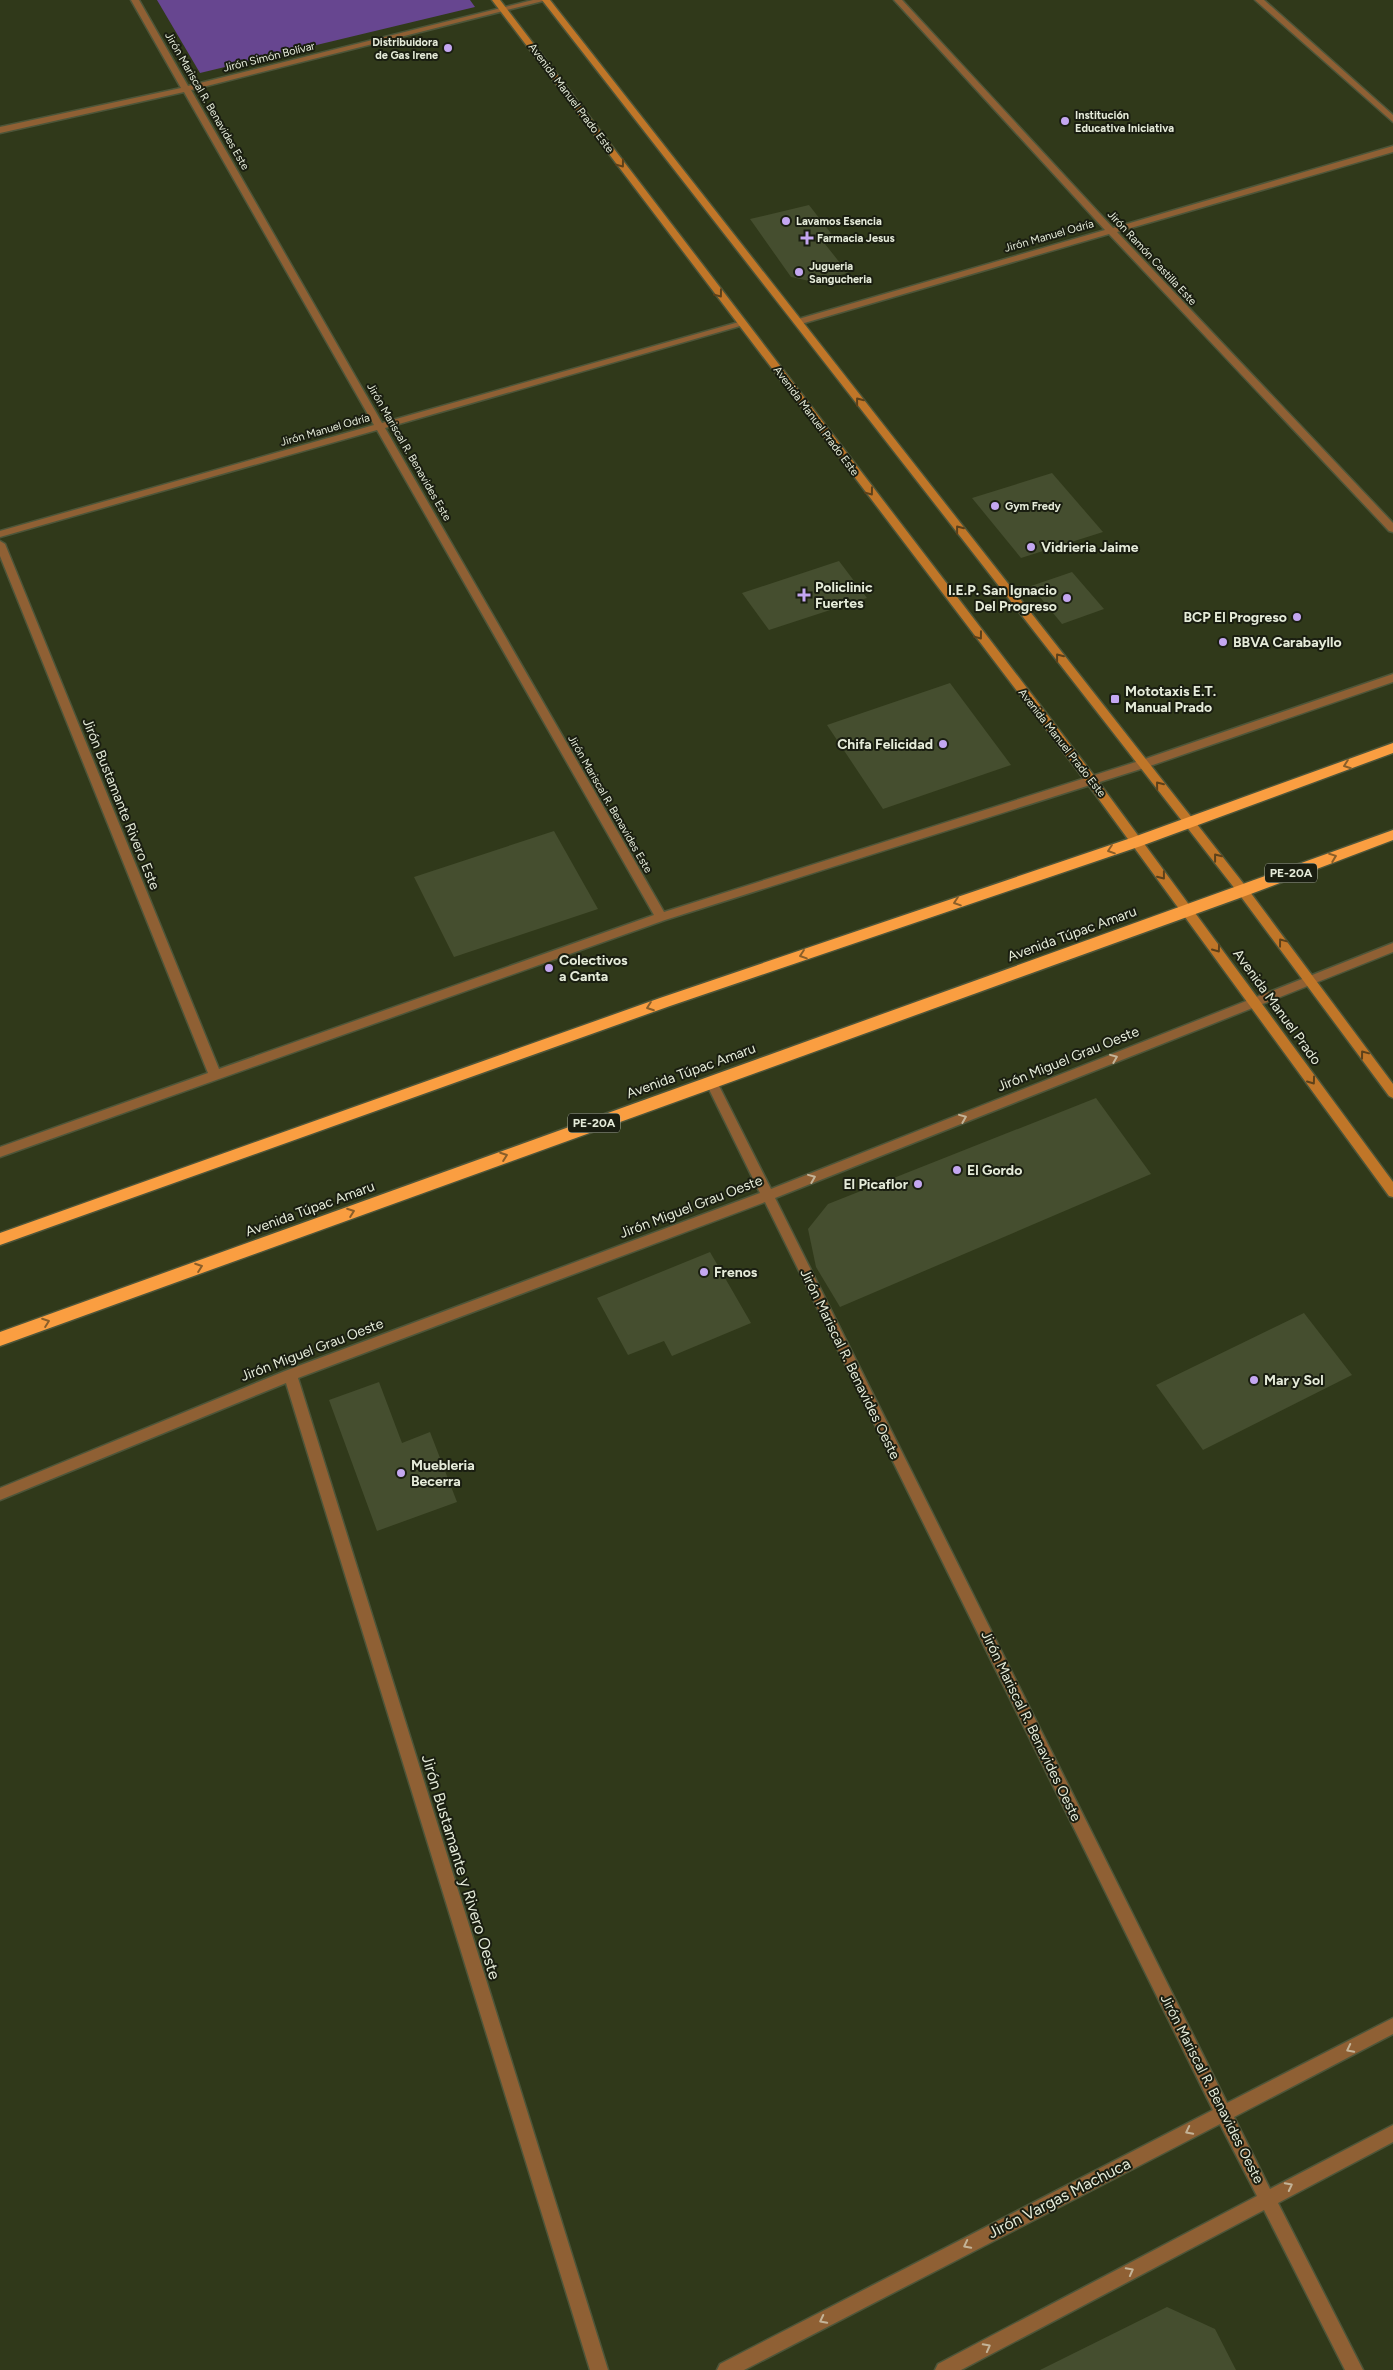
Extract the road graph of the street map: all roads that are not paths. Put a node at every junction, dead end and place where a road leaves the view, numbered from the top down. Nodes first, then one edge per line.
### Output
1 (135, 0) edge
2 (496, 0) edge
3 (544, 0) edge
4 (898, 0) edge
5 (1259, 0) edge
6 (504, 10) junction
7 (186, 89) junction
8 (1393, 120) edge
9 (0, 130) edge
10 (1393, 149) edge
11 (1111, 231) junction
12 (798, 322) junction
13 (742, 324) junction
14 (380, 427) junction
15 (1393, 529) edge
16 (0, 534) edge
17 (0, 544) edge
18 (1393, 678) edge
19 (1393, 748) edge
20 (1143, 764) junction
21 (1091, 780) junction
22 (1190, 822) junction
23 (1393, 834) edge
24 (1136, 842) junction
25 (1243, 891) junction
26 (1188, 910) junction
27 (661, 917) junction
28 (1393, 947) edge
29 (1311, 981) junction
30 (1255, 1002) junction
31 (215, 1075) junction
32 (711, 1081) junction
33 (1393, 1093) edge
34 (0, 1152) edge
35 (1393, 1192) edge
36 (767, 1196) junction
37 (0, 1239) edge
38 (0, 1339) edge
39 (290, 1375) junction
40 (0, 1494) edge
41 (1393, 2026) edge
42 (1223, 2114) junction
43 (1393, 2133) edge
44 (1267, 2198) junction
45 (599, 2370) edge
46 (726, 2370) edge
47 (944, 2370) edge
48 (1354, 2370) edge

1 - 7 street, Jirón Mariscal R. Benavides Este
2 - 6 street, Avenida Manuel Prado Este
3 - 6 street, Jirón Simón Bolívar
3 - 12 street
4 - 11 street, Jirón Ramón Castilla Este
5 - 8 street
6 - 7 street, Jirón Simón Bolívar
6 -> 13 street, Avenida Manuel Prado Este
7 - 9 street, Jirón Simón Bolívar
7 - 14 street, Jirón Mariscal R. Benavides Este
10 - 11 street, Jirón Manuel Odría
11 - 12 street, Jirón Manuel Odría
11 - 15 street, Jirón Ramón Castilla Este
20 -> 12 street
13 - 14 street, Jirón Manuel Odría
13 -> 21 street, Avenida Manuel Prado Este
14 - 16 street, Jirón Manuel Odría
14 - 27 street, Jirón Mariscal R. Benavides Este
17 - 31 street, Jirón Bustamante Rivero Este
18 - 20 street
19 -> 22 highway
20 - 21 street
22 -> 20 street
21 - 24 street, Avenida Manuel Prado Este
21 - 27 street
22 - 24 highway
25 -> 22 street
25 -> 23 highway, Avenida Túpac Amaru / PE-20A
24 -> 26 street, Avenida Manuel Prado
24 -> 37 highway
25 - 26 highway, Avenida Túpac Amaru / PE-20A
29 -> 25 street
26 -> 30 street, Avenida Manuel Prado
26 - 32 highway, Avenida Túpac Amaru / PE-20A
27 - 31 street
28 - 29 street, Jirón Miguel Grau Oeste
29 - 30 street, Jirón Miguel Grau Oeste
33 -> 29 street
30 -> 35 street, Avenida Manuel Prado
36 -> 30 street, Jirón Miguel Grau Oeste
31 - 34 street
32 - 36 street, Jirón Mariscal R. Benavides Oeste
38 -> 32 highway, Avenida Túpac Amaru / PE-20A
36 - 39 street, Jirón Miguel Grau Oeste
36 - 42 street, Jirón Mariscal R. Benavides Oeste
39 - 40 street, Jirón Miguel Grau Oeste
39 - 45 street, Jirón Bustamante y Rivero Oeste
41 -> 42 street, Jirón Vargas Machuca
42 - 44 street, Jirón Mariscal R. Benavides Oeste
42 -> 46 street, Jirón Vargas Machuca
44 -> 43 street
47 -> 44 street
44 - 48 street, Jirón Mariscal R. Benavides Oeste

